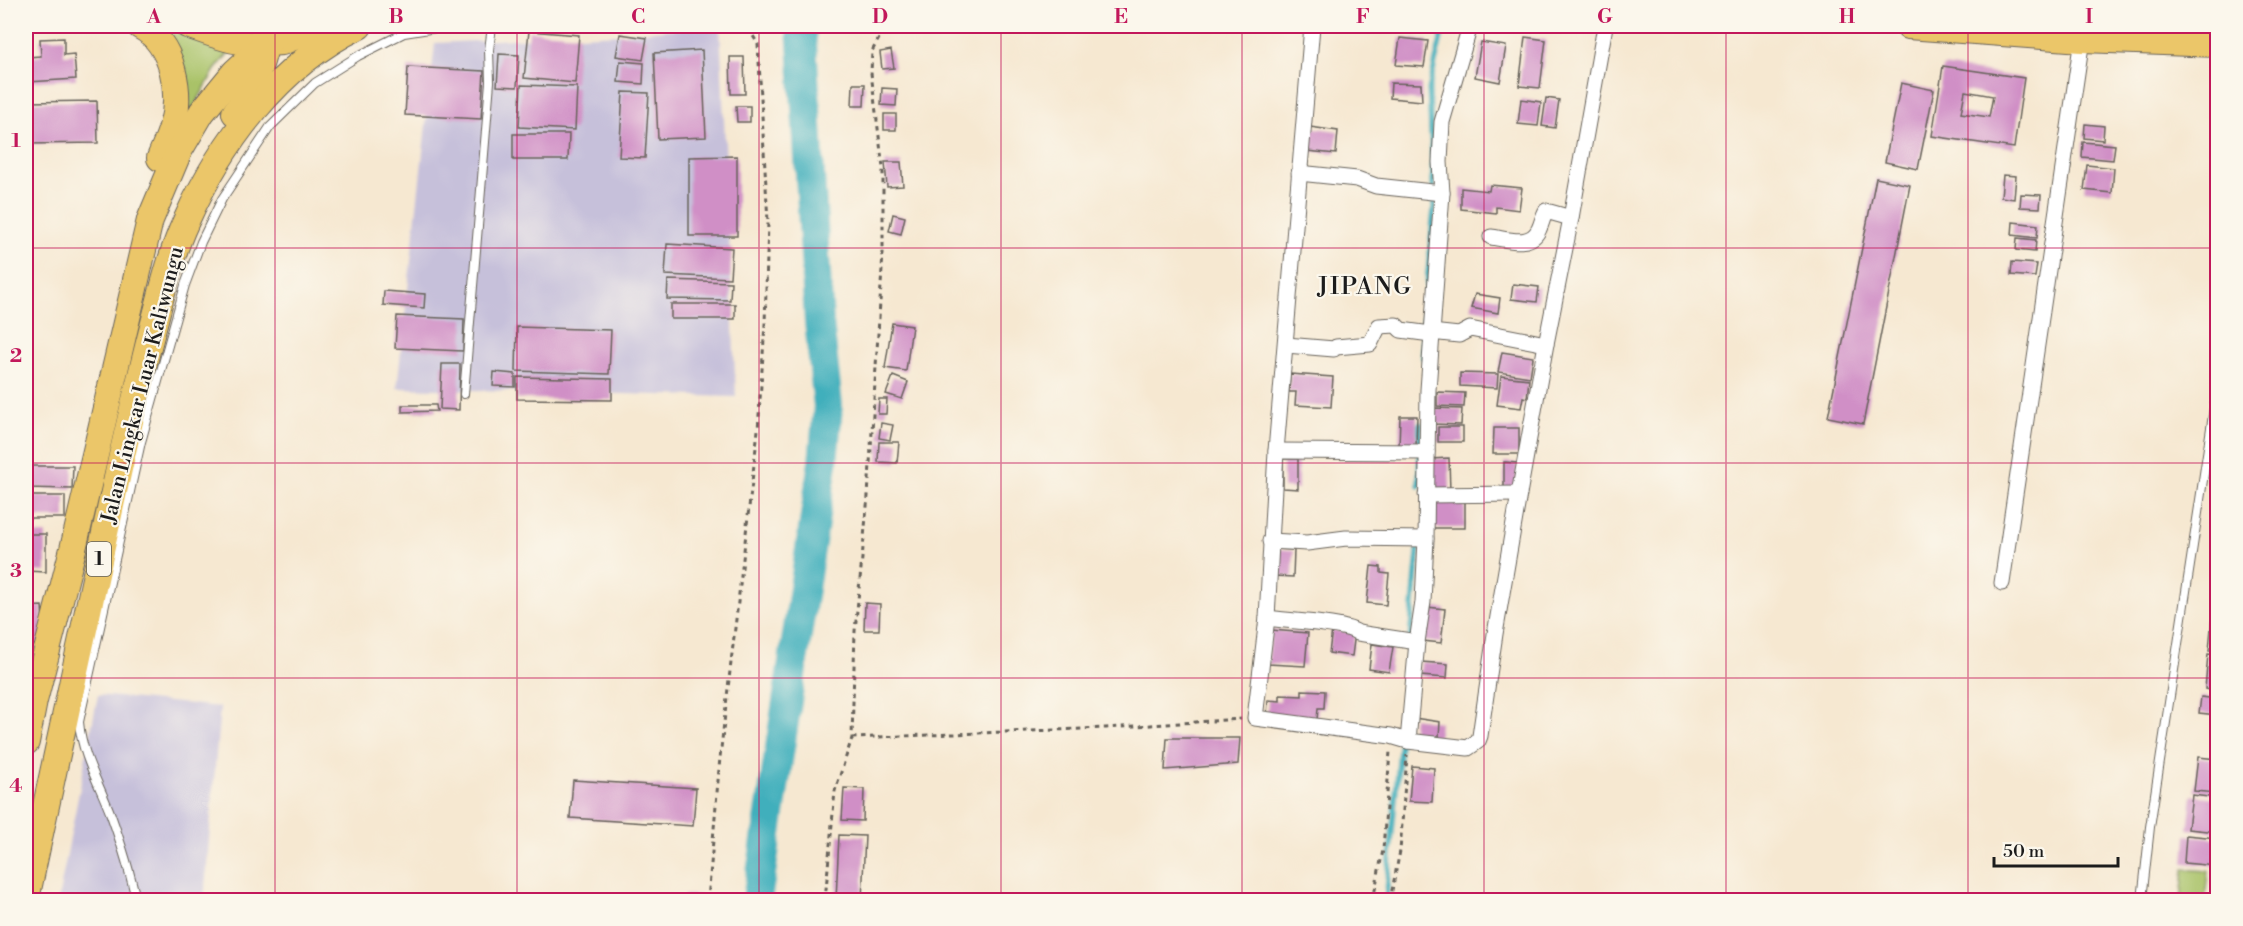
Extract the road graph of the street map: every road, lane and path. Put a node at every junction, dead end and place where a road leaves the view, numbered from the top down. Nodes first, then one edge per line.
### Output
1 (140, 26) edge
2 (187, 26) edge
3 (285, 26) edge
4 (320, 26) edge
5 (358, 26) edge
6 (448, 26) edge
7 (492, 26) edge
8 (747, 26) edge
9 (886, 26) edge
10 (1312, 26) edge
11 (1470, 26) edge
12 (1605, 26) edge
13 (1908, 26) edge
14 (264, 34) edge
15 (2082, 39) junction
16 (2217, 44) edge
17 (1299, 173) junction
18 (1435, 192) junction
19 (1571, 218) junction
20 (150, 220) junction
21 (185, 223) junction
22 (1491, 237) dead end
23 (1426, 333) junction
24 (1546, 344) junction
25 (1286, 345) junction
26 (2217, 382) edge
27 (464, 394) dead end
28 (1276, 451) junction
29 (1420, 452) junction
30 (1519, 494) junction
31 (1426, 495) junction
32 (1421, 539) junction
33 (1270, 541) junction
34 (2002, 583) dead end
35 (1267, 618) junction
36 (1409, 642) junction
37 (30, 699) edge
38 (1255, 718) junction
39 (852, 738) junction
40 (1400, 739) junction
41 (26, 742) edge
42 (26, 899) edge
43 (136, 900) edge
44 (708, 900) edge
45 (825, 900) edge
46 (1373, 900) edge
47 (1390, 900) edge
48 (2142, 900) edge

1 - 20 highway
2 - 14 main road
3 - 14 highway, 1
4 - 14 highway
5 - 21 highway, 1
6 - 43 lane
7 - 27 lane
8 - 44 path
9 - 39 path
10 - 17 street
11 - 18 street
12 - 19 street
13 - 15 highway
14 - 20 highway, 1
14 - 21 highway, 1
15 - 16 highway
15 - 34 street
17 - 18 street
17 - 25 street
18 - 23 street
19 - 22 street
19 - 24 street
20 - 37 highway, Jalan Lingkar Luar Kaliwungu / 1
21 - 42 highway, Jalan Lingkar Luar Kaliwungu / 1
23 - 24 street
23 - 25 street
23 - 29 street
24 - 30 street
25 - 28 street
26 - 48 lane
28 - 29 street
28 - 33 street
29 - 31 street
30 - 31 street
30 - 40 street
31 - 32 street
32 - 33 street
32 - 36 street
33 - 35 street
35 - 36 street
35 - 38 street
36 - 40 street
37 - 41 highway, Jalan Lingkar Luar Kaliwungu / 1
38 - 39 path
38 - 40 street
39 - 45 path
40 - 46 path
40 - 47 path

